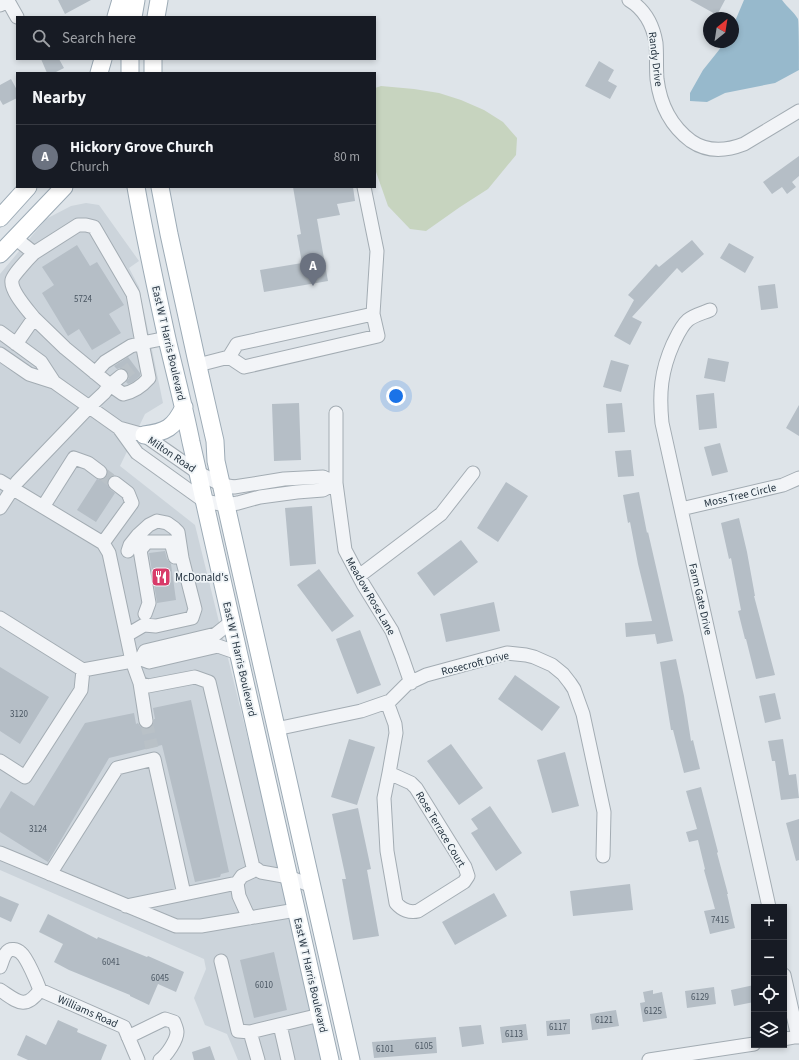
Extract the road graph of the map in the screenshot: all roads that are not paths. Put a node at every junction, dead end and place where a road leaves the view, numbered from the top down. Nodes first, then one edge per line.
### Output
1 (121, 0) edge
2 (136, 0) edge
3 (158, 0) edge
4 (629, 0) edge
5 (0, 5) edge
6 (16, 16) edge
7 (116, 16) edge
8 (133, 16) edge
9 (156, 16) edge
10 (103, 60) edge
11 (130, 60) edge
12 (153, 60) edge
13 (99, 72) edge
14 (130, 72) edge
15 (153, 72) edge
16 (799, 111) edge
17 (27, 188) edge
18 (63, 188) edge
19 (136, 188) edge
20 (160, 188) edge
21 (364, 188) edge
22 (0, 218) edge
23 (15, 238) junction
24 (34, 253) junction
25 (0, 254) edge
26 (710, 310) dead end
27 (374, 314) junction
28 (34, 318) junction
29 (0, 332) edge
30 (167, 338) junction
31 (142, 343) junction
32 (16, 344) junction
33 (0, 354) edge
34 (229, 357) junction
35 (198, 365) junction
36 (95, 373) junction
37 (121, 376) tunnel mouth
38 (54, 382) junction
39 (110, 385) junction
40 (89, 407) junction
41 (184, 407) junction
42 (336, 413) dead end
43 (119, 428) junction
44 (144, 435) junction
45 (100, 472) tunnel mouth
46 (198, 472) junction
47 (473, 473) dead end
48 (799, 478) edge
49 (0, 481) edge
50 (115, 483) tunnel mouth
51 (336, 483) junction
52 (222, 485) junction
53 (12, 488) junction
54 (204, 501) junction
55 (226, 505) junction
56 (43, 507) junction
57 (0, 508) edge
58 (680, 509) junction
59 (106, 548) junction
60 (128, 551) junction
61 (359, 576) junction
62 (188, 584) junction
63 (144, 620) junction
64 (1, 621) edge
65 (231, 622) junction
66 (127, 635) junction
67 (238, 653) junction
68 (137, 660) junction
69 (83, 670) junction
70 (140, 683) junction
71 (411, 683) junction
72 (387, 702) junction
73 (146, 721) tunnel mouth
74 (276, 729) junction
75 (0, 761) edge
76 (389, 773) junction
77 (0, 853) edge
78 (603, 856) dead end
79 (257, 869) junction
80 (50, 874) junction
81 (289, 877) junction
82 (237, 883) junction
83 (312, 886) junction
84 (184, 894) junction
85 (768, 904) edge
86 (126, 906) junction
87 (296, 910) junction
88 (249, 918) junction
89 (221, 962) dead end
90 (0, 967) edge
91 (784, 976) edge
92 (0, 990) edge
93 (40, 990) junction
94 (320, 1015) junction
95 (280, 1025) junction
96 (250, 1032) junction
97 (798, 1036) edge
98 (128, 1037) junction
99 (787, 1038) edge
100 (751, 1044) edge
101 (138, 1060) edge
102 (160, 1060) edge
103 (258, 1060) edge
104 (288, 1060) edge
105 (330, 1060) edge
106 (351, 1060) edge
107 (649, 1060) edge

1 - 7 main road
2 - 8 main road
3 - 9 main road
4 - 16 street, Randy Drive
5 - 6 street
10 - 13 main road
11 - 14 main road
12 - 15 main road
17 - 22 main road
18 - 23 main road
19 - 30 main road, East W T Harris Boulevard
20 - 35 main road, East W T Harris Boulevard
21 - 27 street
23 - 24 street
23 - 25 main road
24 - 28 street
24 - 31 street
26 - 58 street, Farm Gate Drive
27 - 34 street
27 - 34 street
28 - 32 street
28 - 36 street
29 - 32 street, Milton Road
30 - 31 street
30 - 41 main road, East W T Harris Boulevard
31 - 36 street
31 - 39 street
32 - 38 street, Milton Road
33 - 38 street, Milton Road
34 - 35 street
35 - 52 main road, East W T Harris Boulevard
36 - 39 street
37 - 39 street
38 - 40 street, Milton Road
39 - 40 street
40 - 43 street, Milton Road
40 - 53 street
41 - 44 main road
41 - 46 main road, East W T Harris Boulevard
42 - 51 street, Meadow Rose Lane
43 - 44 street, Milton Road
43 - 54 street, Milton Road
44 - 46 street, Milton Road
45 - 56 street
46 - 52 street, Milton Road
46 - 54 main road, East W T Harris Boulevard
47 - 61 street
48 - 58 street, Moss Tree Circle
49 - 53 street
50 - 59 street
51 - 52 street
51 - 55 street
51 - 61 street, Meadow Rose Lane
52 - 55 main road, East W T Harris Boulevard
53 - 56 street
53 - 57 street
54 - 55 street
54 - 65 main road, East W T Harris Boulevard
55 - 74 main road, East W T Harris Boulevard
56 - 59 street
58 - 85 street, Farm Gate Drive
59 - 60 street
59 - 66 street
60 - 62 street
60 - 63 street
61 - 71 street, Meadow Rose Lane
62 - 63 street
62 - 63 street
63 - 66 street
64 - 69 street
65 - 67 main road, East W T Harris Boulevard
65 - 68 street
66 - 68 street
67 - 68 street
67 - 81 main road, East W T Harris Boulevard
68 - 69 street
68 - 70 street
69 - 75 street
70 - 73 street
70 - 79 street
71 - 72 street, Rosecroft Drive
71 - 78 street, Rosecroft Drive
72 - 74 street, Rosecroft Drive
72 - 76 street, Rose Terrace Court
74 - 83 main road, East W T Harris Boulevard
76 - 76 street, Rose Terrace Court
77 - 80 street
79 - 81 street
79 - 82 street
80 - 84 street
80 - 86 street
81 - 83 street
81 - 87 main road, East W T Harris Boulevard
82 - 84 street
82 - 88 street
83 - 106 main road, East W T Harris Boulevard
84 - 86 street
86 - 88 street
87 - 88 street
87 - 94 main road, East W T Harris Boulevard
89 - 96 street
90 - 93 street
91 - 97 street
92 - 93 street
93 - 98 street, Williams Road
94 - 95 street
94 - 105 main road, East W T Harris Boulevard
95 - 96 street
95 - 104 street
96 - 103 street
97 - 99 street
98 - 101 street, Williams Road
98 - 102 street
100 - 107 street

